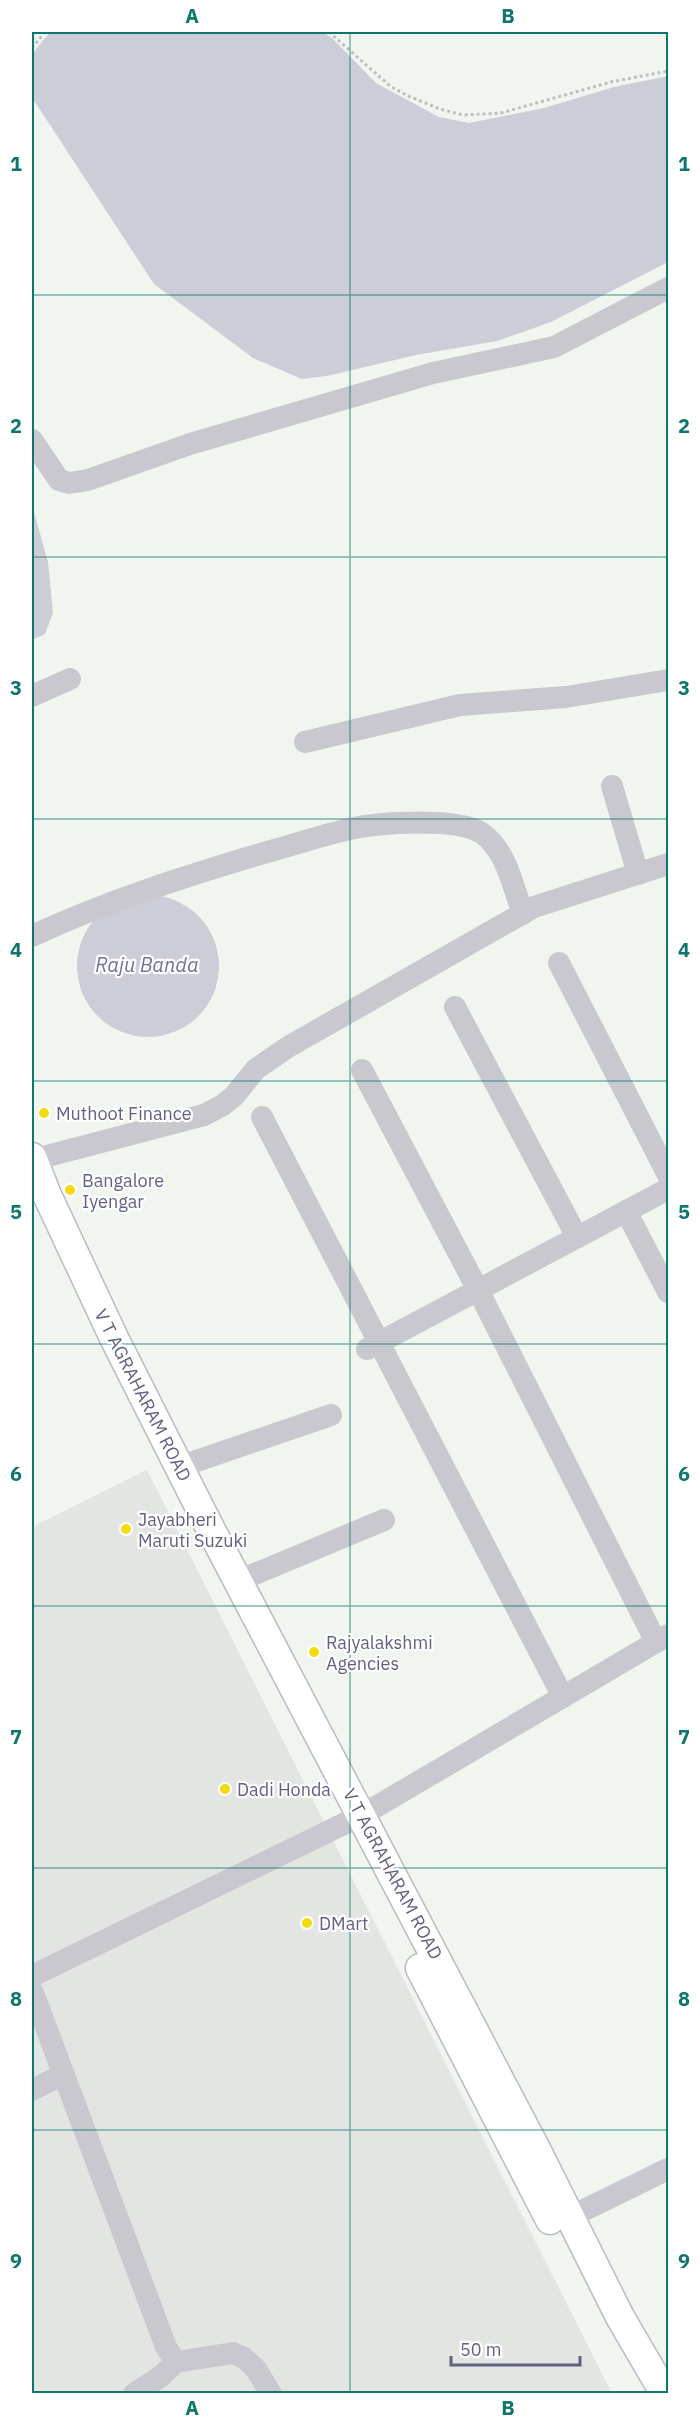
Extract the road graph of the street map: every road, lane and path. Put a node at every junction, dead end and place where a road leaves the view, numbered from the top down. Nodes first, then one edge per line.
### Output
1 (45, 32) edge
2 (329, 32) edge
3 (32, 48) edge
4 (669, 71) edge
5 (669, 288) edge
6 (32, 440) edge
7 (70, 680) dead end
8 (669, 680) edge
9 (32, 696) edge
10 (305, 742) dead end
11 (612, 786) dead end
12 (669, 864) edge
13 (638, 874) junction
14 (523, 914) junction
15 (32, 936) edge
16 (559, 963) dead end
17 (455, 1007) dead end
18 (362, 1070) dead end
19 (262, 1117) dead end
20 (32, 1159) edge
21 (669, 1175) edge
22 (669, 1189) edge
23 (32, 1198) edge
24 (626, 1211) junction
25 (577, 1237) junction
26 (478, 1290) junction
27 (669, 1292) edge
28 (373, 1346) junction
29 (331, 1415) dead end
30 (179, 1467) junction
31 (384, 1520) dead end
32 (238, 1581) junction
33 (665, 1639) edge
34 (563, 1697) junction
35 (354, 1819) junction
36 (32, 1976) edge
37 (32, 1990) edge
38 (62, 2075) junction
39 (32, 2090) edge
40 (669, 2169) edge
41 (570, 2217) junction
42 (625, 2342) junction
43 (176, 2362) junction
44 (134, 2394) edge
45 (271, 2394) edge
46 (643, 2394) edge
47 (665, 2394) edge

1 - 3 path
2 - 4 path
5 - 6 street
7 - 9 street
8 - 10 street
11 - 13 street
12 - 13 street
13 - 14 street
14 - 15 street
14 - 20 street
16 - 21 street
17 - 25 street
18 - 26 street
19 - 28 street
20 - 30 main road, V T AGRAHARAM ROAD
22 - 24 street
23 - 35 main road, V T AGRAHARAM ROAD
24 - 25 street
24 - 27 street
25 - 26 street
26 - 28 street
26 - 33 street
28 - 34 street
29 - 30 street
30 - 32 main road, V T AGRAHARAM ROAD
31 - 32 street
32 - 35 main road, V T AGRAHARAM ROAD
33 - 34 street
34 - 35 street
35 - 36 street
35 - 41 main road, V T AGRAHARAM ROAD
35 - 42 main road, V T AGRAHARAM ROAD
37 - 38 street
38 - 39 street
38 - 43 street
40 - 41 street
41 - 42 main road, V T AGRAHARAM ROAD
42 - 46 main road, V T AGRAHARAM ROAD
42 - 47 main road, V T AGRAHARAM ROAD
43 - 44 street
43 - 45 street

